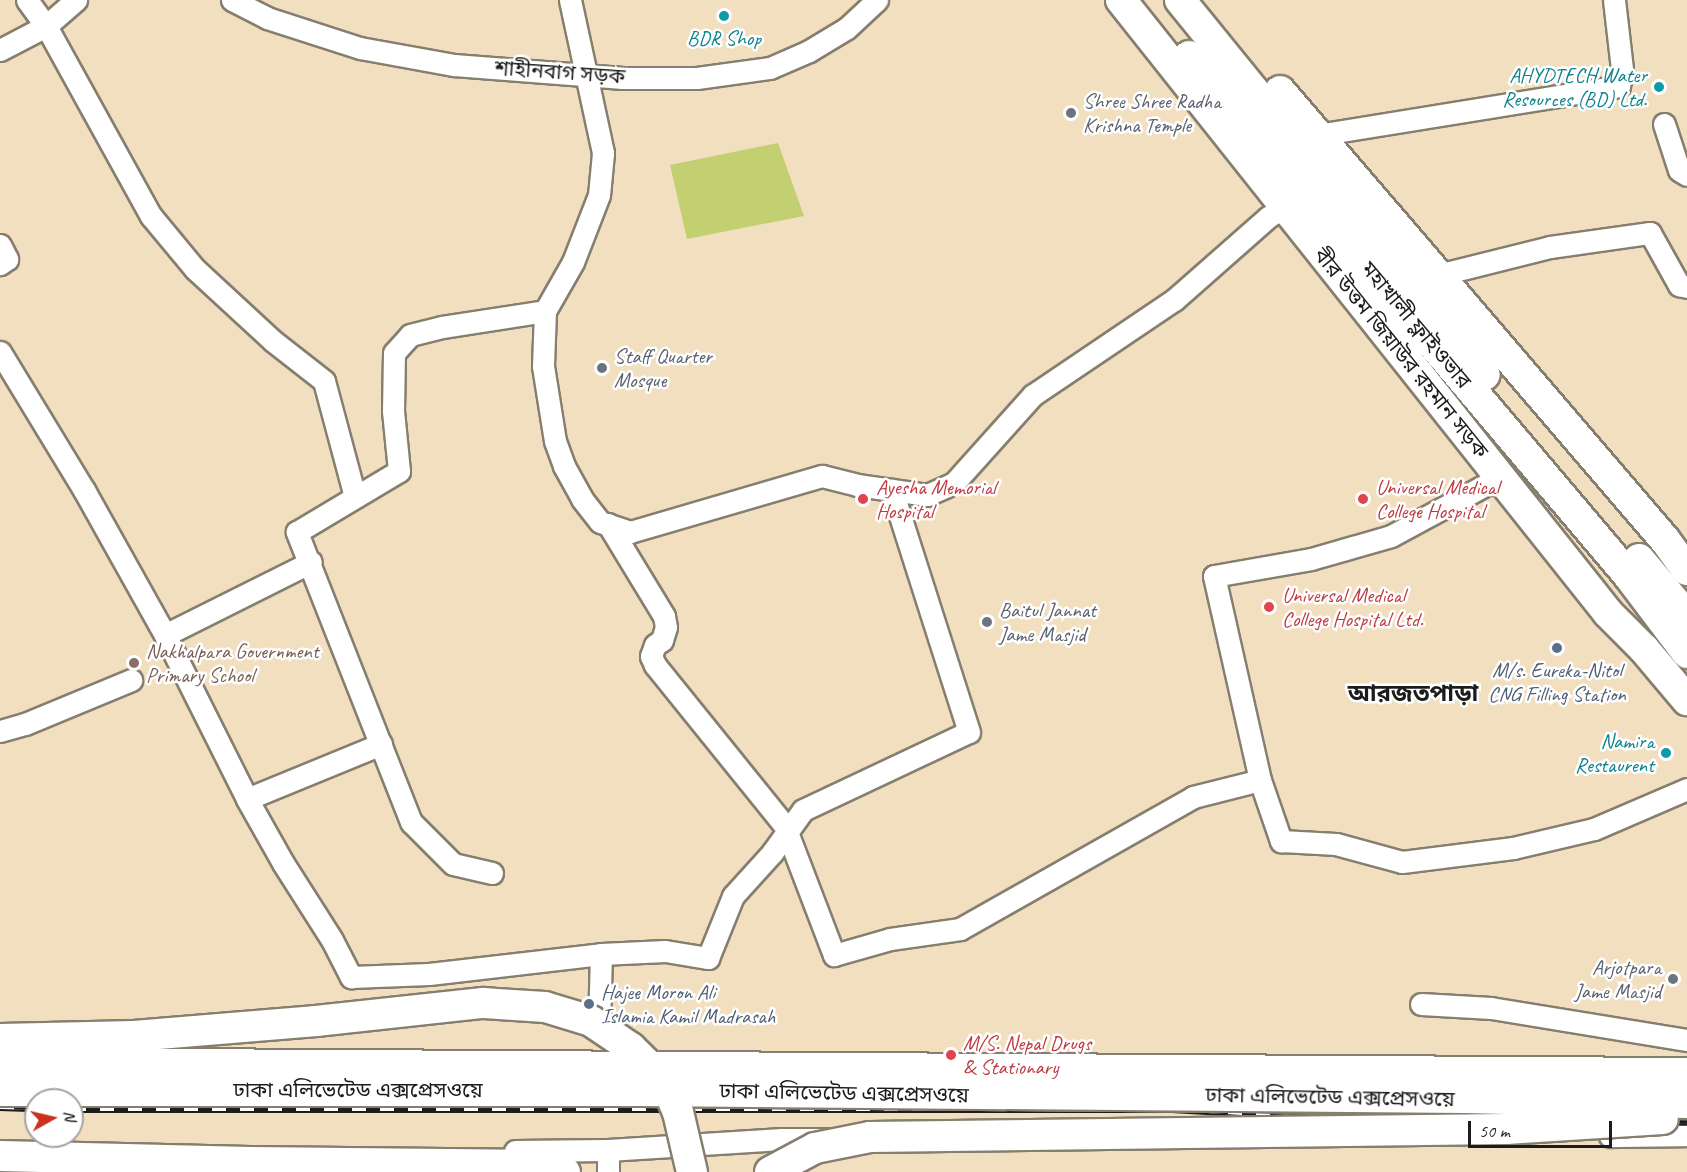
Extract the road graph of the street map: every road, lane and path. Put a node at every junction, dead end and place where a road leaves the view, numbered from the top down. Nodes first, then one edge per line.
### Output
1 (27, 0) edge
2 (76, 0) edge
3 (232, 0) edge
4 (570, 0) edge
5 (877, 0) edge
6 (1120, 0) edge
7 (1141, 0) edge
8 (1180, 0) edge
9 (1202, 0) edge
10 (1614, 0) edge
11 (46, 26) junction
12 (0, 50) edge
13 (585, 75) junction
14 (1664, 124) dead end
15 (1317, 135) junction
16 (1687, 175) edge
17 (1285, 207) junction
18 (0, 245) edge
19 (0, 264) edge
20 (1438, 275) junction
21 (1687, 287) edge
22 (545, 311) junction
23 (0, 352) edge
24 (1500, 477) junction
25 (892, 490) junction
26 (355, 497) junction
27 (608, 524) junction
28 (311, 562) junction
29 (1687, 570) edge
30 (1687, 616) edge
31 (165, 635) junction
32 (1687, 653) edge
33 (131, 680) dead end
34 (1687, 700) edge
35 (0, 731) edge
36 (381, 744) junction
37 (1260, 780) junction
38 (1687, 789) edge
39 (247, 799) junction
40 (787, 831) junction
41 (492, 873) dead end
42 (602, 954) junction
43 (1421, 1004) dead end
44 (599, 1025) dead end
45 (0, 1039) edge
46 (1687, 1040) edge
47 (0, 1063) edge
48 (0, 1068) edge
49 (1687, 1073) edge
50 (0, 1091) edge
51 (1687, 1091) edge
52 (1687, 1103) edge
53 (1687, 1116) edge
54 (1687, 1136) edge
55 (608, 1150) junction
56 (0, 1155) edge
57 (565, 1172) edge
58 (608, 1172) edge
59 (692, 1172) edge
60 (770, 1172) edge

1 - 11 street
2 - 11 street
3 - 13 street, শাহীনবাগ সড়ক
4 - 13 street
5 - 13 street, শাহীনবাগ সড়ক
6 - 17 highway, বীর উত্তম জিয়াউর রহমান সড়ক
7 - 32 highway, মহাখালী ফ্লাইওভার
8 - 30 highway, মহাখালী ফ্লাইওভার
9 - 15 highway
10 - 15 street
11 - 12 street
11 - 26 street
13 - 22 street
14 - 16 street
15 - 20 highway
17 - 24 highway, বীর উত্তম জিয়াউর রহমান সড়ক
17 - 25 street
18 - 19 street
20 - 21 street
20 - 29 highway
22 - 26 street
22 - 27 street
23 - 31 street
24 - 34 highway, বীর উত্তম জিয়াউর রহমান সড়ক
24 - 37 street
25 - 27 street
25 - 40 street
26 - 28 street
27 - 40 street
28 - 31 street
28 - 36 street
31 - 39 street
33 - 35 street
36 - 39 street
36 - 41 street
37 - 38 street
37 - 40 street
39 - 42 street
40 - 42 street
42 - 44 street
43 - 46 street
45 - 59 highway, bridge
47 - 49 highway, ঢাকা এলিভেটেড এক্সপ্রেসওয়ে, bridge
48 - 51 street
50 - 52 highway, ঢাকা এলিভেটেড এক্সপ্রেসওয়ে, bridge
53 - 60 highway, bridge
54 - 55 street
55 - 56 street
55 - 58 street
56 - 57 highway

